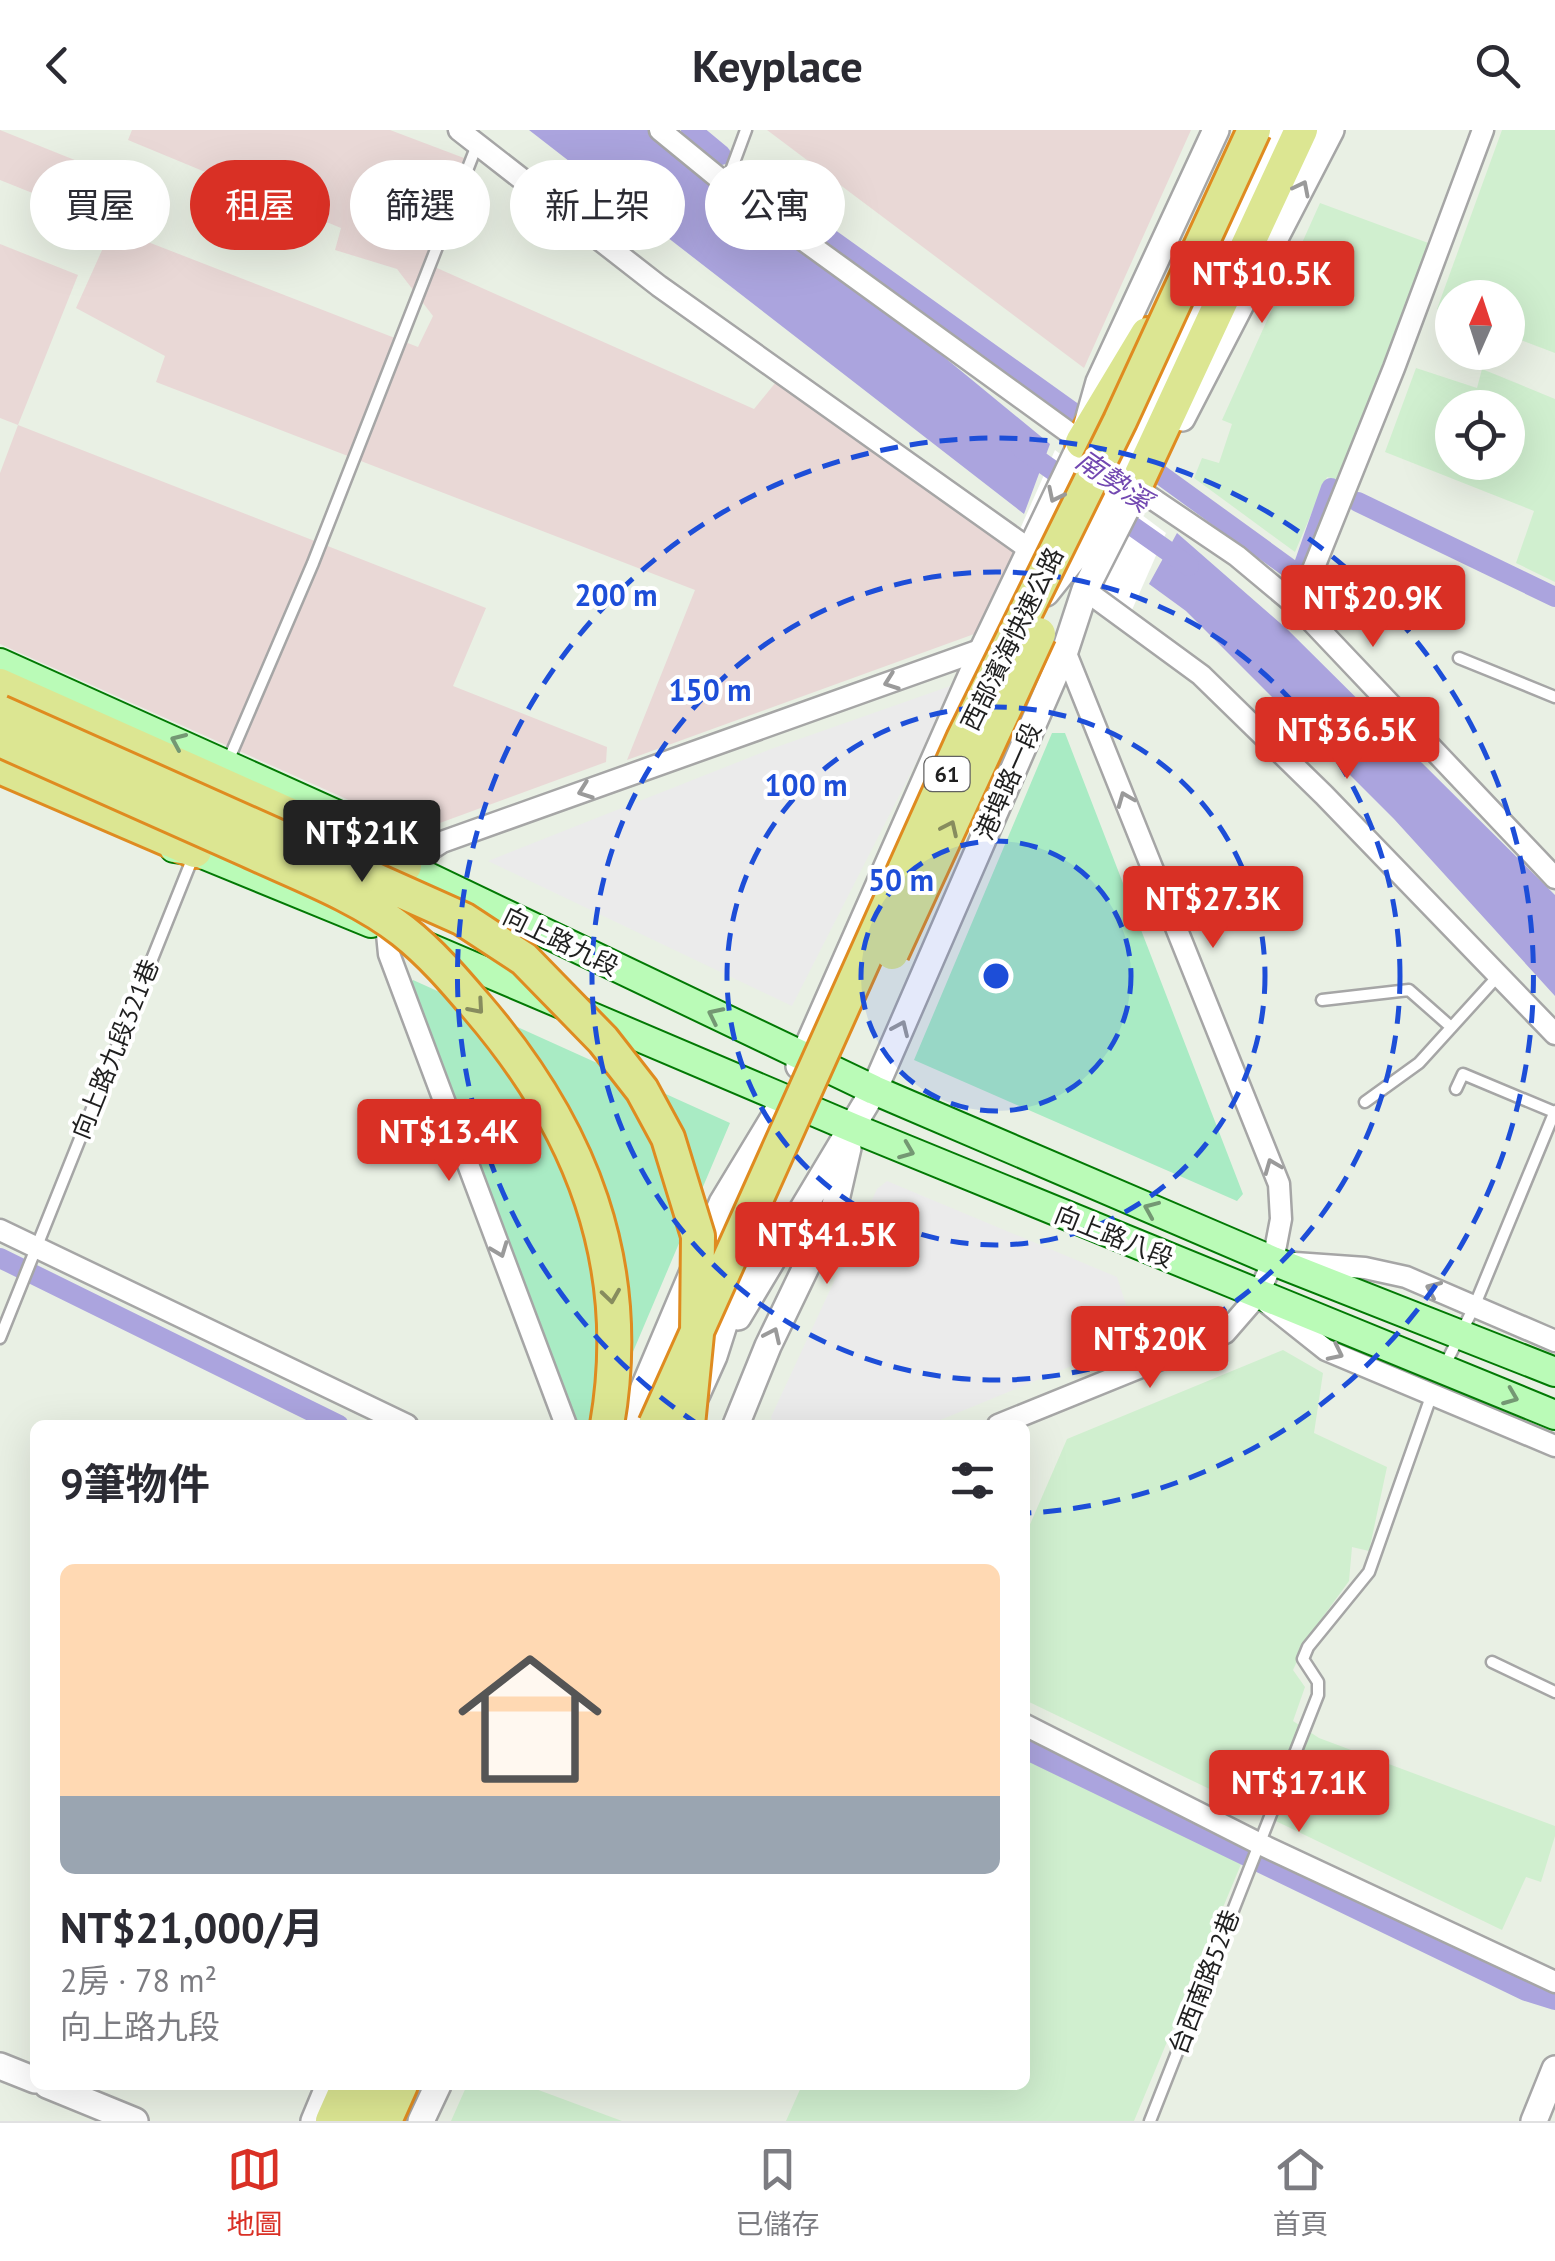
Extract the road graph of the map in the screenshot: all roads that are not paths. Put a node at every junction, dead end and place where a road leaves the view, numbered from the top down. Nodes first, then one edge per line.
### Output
1 (459, 130) edge
2 (660, 130) edge
3 (746, 130) edge
4 (1216, 130) edge
5 (1240, 130) edge
6 (1254, 130) edge
7 (1274, 130) edge
8 (1301, 130) edge
9 (1332, 130) edge
10 (1483, 130) edge
11 (477, 145) junction
12 (735, 160) edge
13 (705, 167) edge
14 (817, 250) edge
15 (1192, 317) junction
16 (1082, 442) junction
17 (1135, 487) junction
18 (1029, 549) junction
19 (1085, 590) junction
20 (1298, 606) junction
21 (983, 649) junction
22 (1065, 651) junction
23 (1459, 658) dead end
24 (0, 663) edge
25 (0, 684) edge
26 (1555, 698) edge
27 (0, 712) edge
28 (0, 723) edge
29 (0, 740) edge
30 (99, 766) junction
31 (0, 767) edge
32 (226, 774) junction
33 (0, 782) edge
34 (209, 819) junction
35 (195, 851) junction
36 (405, 866) junction
37 (1553, 869) edge
38 (384, 928) junction
39 (1498, 975) junction
40 (1322, 1000) dead end
41 (1451, 1027) junction
42 (1555, 1034) edge
43 (803, 1057) junction
44 (1456, 1089) dead end
45 (874, 1090) junction
46 (785, 1099) junction
47 (1364, 1102) dead end
48 (1555, 1112) edge
49 (853, 1128) junction
50 (0, 1230) edge
51 (38, 1249) junction
52 (1273, 1261) junction
53 (1258, 1295) junction
54 (1474, 1307) junction
55 (1459, 1332) junction
56 (0, 1338) edge
57 (1555, 1340) edge
58 (714, 1356) junction
59 (1555, 1372) edge
60 (1437, 1382) junction
61 (1555, 1415) edge
62 (396, 1420) edge
63 (564, 1420) edge
64 (608, 1420) edge
65 (630, 1420) edge
66 (657, 1420) edge
67 (677, 1420) edge
68 (687, 1420) edge
69 (688, 1420) edge
70 (738, 1420) edge
71 (1010, 1420) edge
72 (1555, 1446) edge
73 (1492, 1662) dead end
74 (1555, 1692) edge
75 (1030, 1728) edge
76 (1258, 1848) junction
77 (1555, 1982) edge
78 (0, 2066) edge
79 (1555, 2069) edge
80 (30, 2078) edge
81 (59, 2090) edge
82 (327, 2090) edge
83 (346, 2090) edge
84 (373, 2090) edge
85 (386, 2090) edge
86 (399, 2090) edge
87 (436, 2090) edge
88 (135, 2121) edge
89 (314, 2121) edge
90 (332, 2121) edge
91 (358, 2121) edge
92 (372, 2121) edge
93 (385, 2121) edge
94 (421, 2121) edge
95 (1150, 2121) edge
96 (1534, 2121) edge

1 - 11 street
2 - 13 street
3 - 12 lane
4 - 16 street, 港埠路一段
5 - 16 highway
6 - 66 highway, 西部濱海快速公路 / 61, bridge
7 - 15 street, 港埠路一段
67 -> 7 highway, 西部濱海快速公路 / 61, bridge
8 - 17 highway
17 -> 9 street, 港埠路一段
10 - 20 street
11 - 18 street
11 - 32 lane, 向上路九段321巷
14 - 16 street
15 - 17 street, 港埠路一段
15 - 21 street, 港埠路一段
16 -> 18 street, 港埠路一段
17 - 19 street, 港埠路一段
17 - 20 street
18 - 21 street, 港埠路一段
19 - 22 street, 港埠路一段
19 - 39 street
20 - 37 street
21 -> 36 street
21 - 43 street, 港埠路一段
45 -> 22 street, 港埠路一段
52 -> 22 street
23 - 26 lane
32 -> 24 main road
25 - 32 highway
27 - 68 highway, bridge
28 - 30 main road
29 -> 64 highway, bridge
30 - 34 main road
30 - 35 main road
31 - 35 highway
32 - 34 lane, 向上路九段321巷
32 - 36 highway
33 - 35 main road
34 - 35 lane, 向上路九段321巷
34 - 36 main road
35 - 38 main road
35 - 51 lane, 向上路九段321巷
36 - 38 street
43 -> 36 main road, 向上路九段
38 - 46 main road
38 -> 63 street
39 - 41 lane
39 - 42 street
40 - 41 lane
41 - 47 lane
43 - 45 main road, 向上路八段
43 - 46 street, 港埠路一段
44 - 48 lane
45 - 49 street, 港埠路一段
52 -> 45 main road, 向上路八段
46 - 49 main road, 向上路八段
46 - 58 street, 港埠路一段
46 - 65 street, 港埠路一段
48 - 54 lane
49 -> 53 main road, 向上路八段
49 - 58 street, 港埠路一段
70 -> 49 street, 港埠路一段
50 - 51 street
51 - 56 lane, 向上路九段321巷
51 - 62 street
52 - 53 street
54 -> 52 street
52 - 55 main road, 向上路八段
53 -> 60 main road, 向上路八段
53 - 71 street
54 - 55 lane
54 - 57 street
55 - 59 main road, 向上路八段
55 - 60 lane
58 - 69 street, 港埠路一段
60 -> 61 main road, 向上路八段
60 - 72 street
60 - 76 lane, 台西南路52巷
73 - 74 lane
75 - 76 street
76 - 77 street
76 - 95 lane, 台西南路52巷
78 - 80 street
79 - 96 street
81 - 88 street
82 - 89 street
83 - 90 highway
84 - 91 highway
85 - 92 street
86 - 93 highway
87 - 94 street

